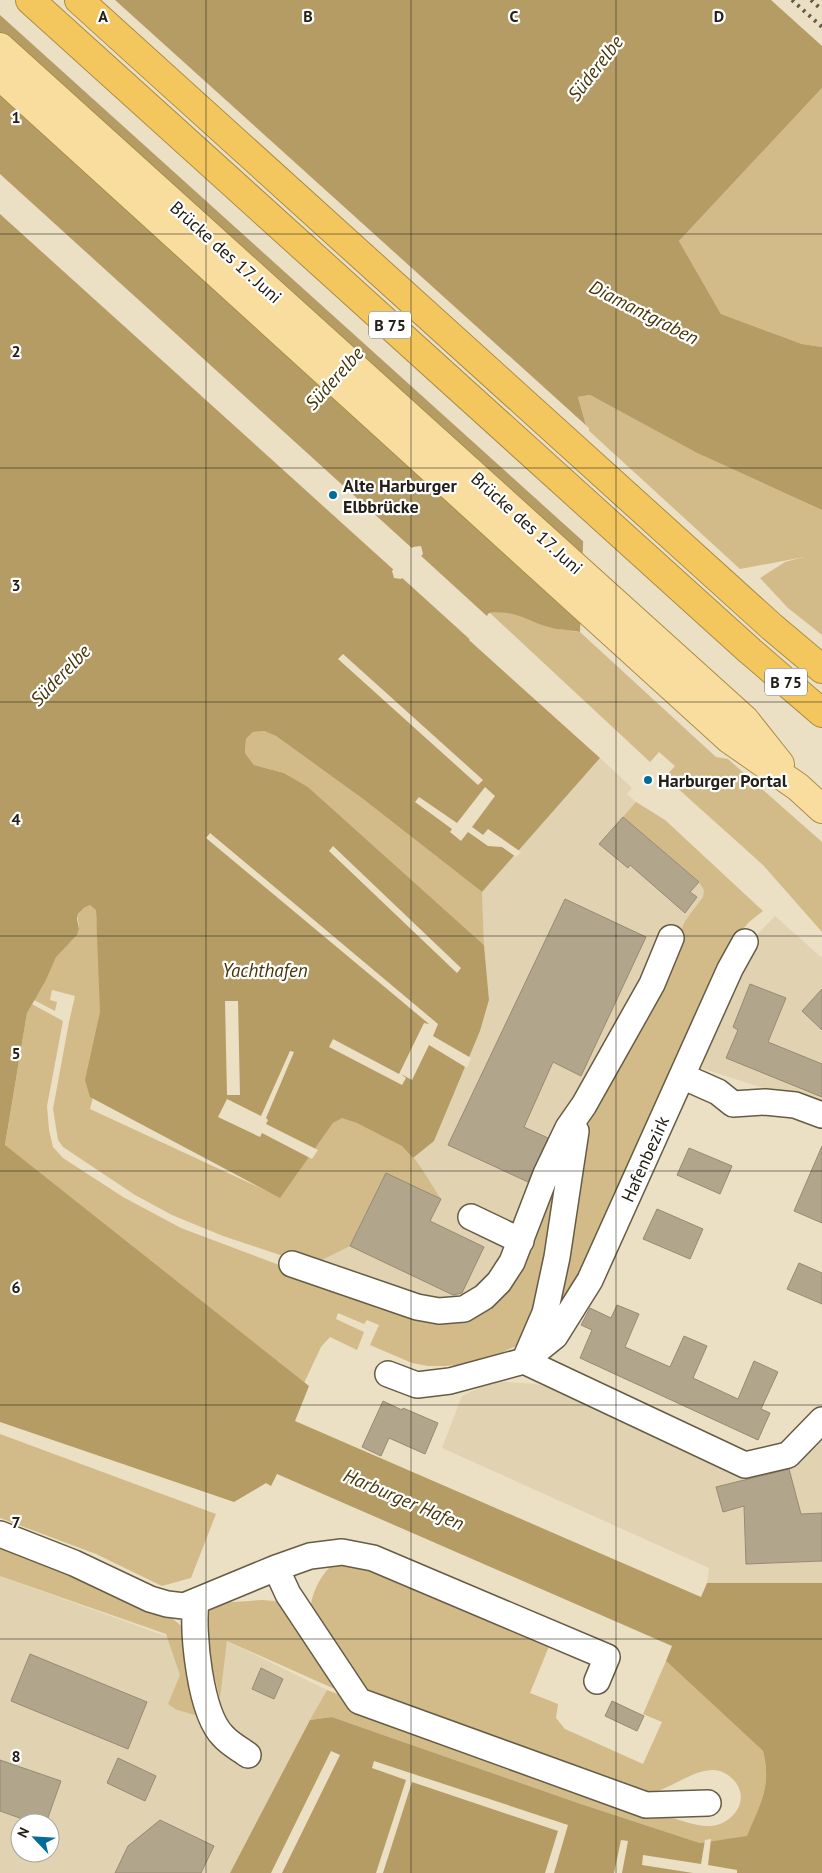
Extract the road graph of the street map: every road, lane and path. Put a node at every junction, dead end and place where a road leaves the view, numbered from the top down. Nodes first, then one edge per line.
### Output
1 (30, 0) edge
2 (79, 0) edge
3 (0, 47) edge
4 (0, 76) edge
5 (822, 669) edge
6 (822, 713) edge
7 (737, 729) junction
8 (822, 809) edge
9 (671, 938) dead end
10 (745, 942) dead end
11 (682, 1076) junction
12 (584, 1105) junction
13 (822, 1115) edge
14 (472, 1217) dead end
15 (521, 1241) junction
16 (292, 1264) dead end
17 (524, 1362) junction
18 (388, 1374) dead end
19 (822, 1420) edge
20 (0, 1534) edge
21 (276, 1568) junction
22 (196, 1601) junction
23 (597, 1681) dead end
24 (248, 1755) dead end
25 (708, 1803) dead end

1 - 6 highway, B 75
2 - 5 highway, B 75
3 - 7 main road, Brücke des 17. Juni
4 - 7 main road, Brücke des 17. Juni
7 - 8 main road, Brücke des 17. Juni
9 - 12 street
10 - 11 street, Hafenbezirk
11 - 13 street
11 - 17 street, Hafenbezirk
12 - 15 street
12 - 17 street
14 - 15 street
15 - 16 street
17 - 18 street, Hafenbezirk
17 - 19 street
20 - 22 street
21 - 22 street
21 - 23 street
21 - 25 street
22 - 24 street

